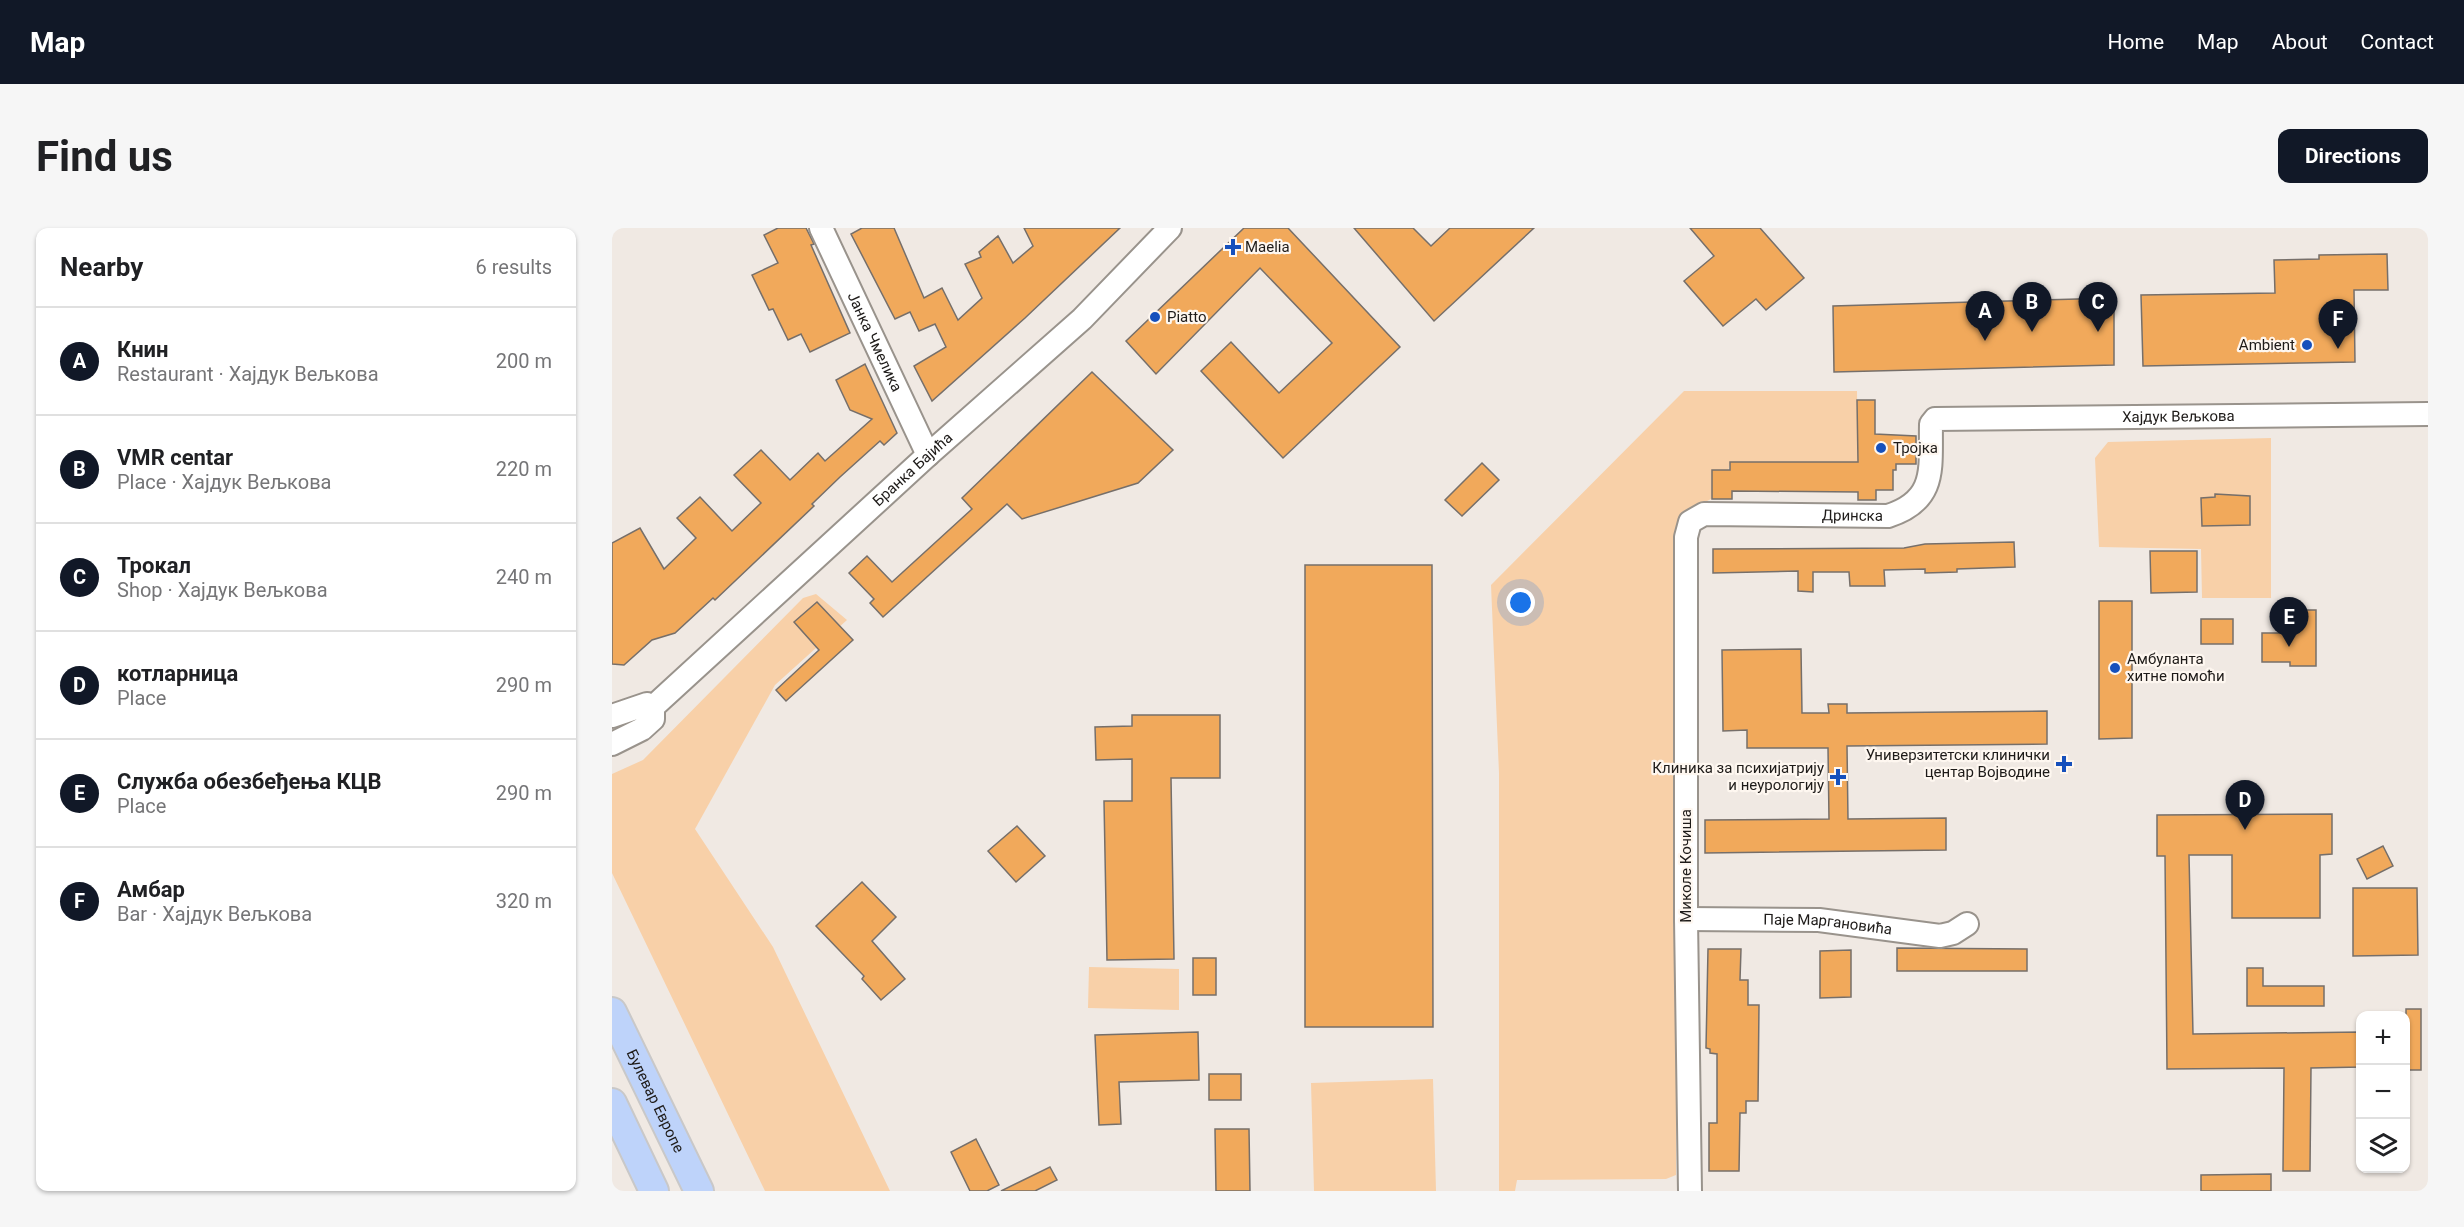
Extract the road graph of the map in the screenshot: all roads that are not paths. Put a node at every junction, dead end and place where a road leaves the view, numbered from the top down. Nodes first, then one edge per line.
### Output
1 (821, 228) edge
2 (1170, 228) edge
3 (2428, 414) edge
4 (1931, 424) joint
5 (928, 455) junction
6 (1704, 514) joint
7 (653, 707) junction
8 (612, 716) edge
9 (612, 744) edge
10 (1686, 919) junction
11 (1967, 924) dead end
12 (612, 1012) edge
13 (612, 1103) edge
14 (654, 1191) edge
15 (699, 1191) edge
16 (1690, 1191) edge

1 - 5 street, Јанка Чмелика
2 - 5 street, Бранка Бајића
3 - 4 street, Хајдук Вељкова
4 - 6 street, Дринска
5 - 7 street, Бранка Бајића
6 - 10 street, Миколе Кочиша
7 - 8 street
7 - 9 street, Бранка Бајића
10 - 11 street, Паје Маргановића
10 - 16 street, Миколе Кочиша
12 - 15 main road, Булевар Европе
13 - 14 main road

